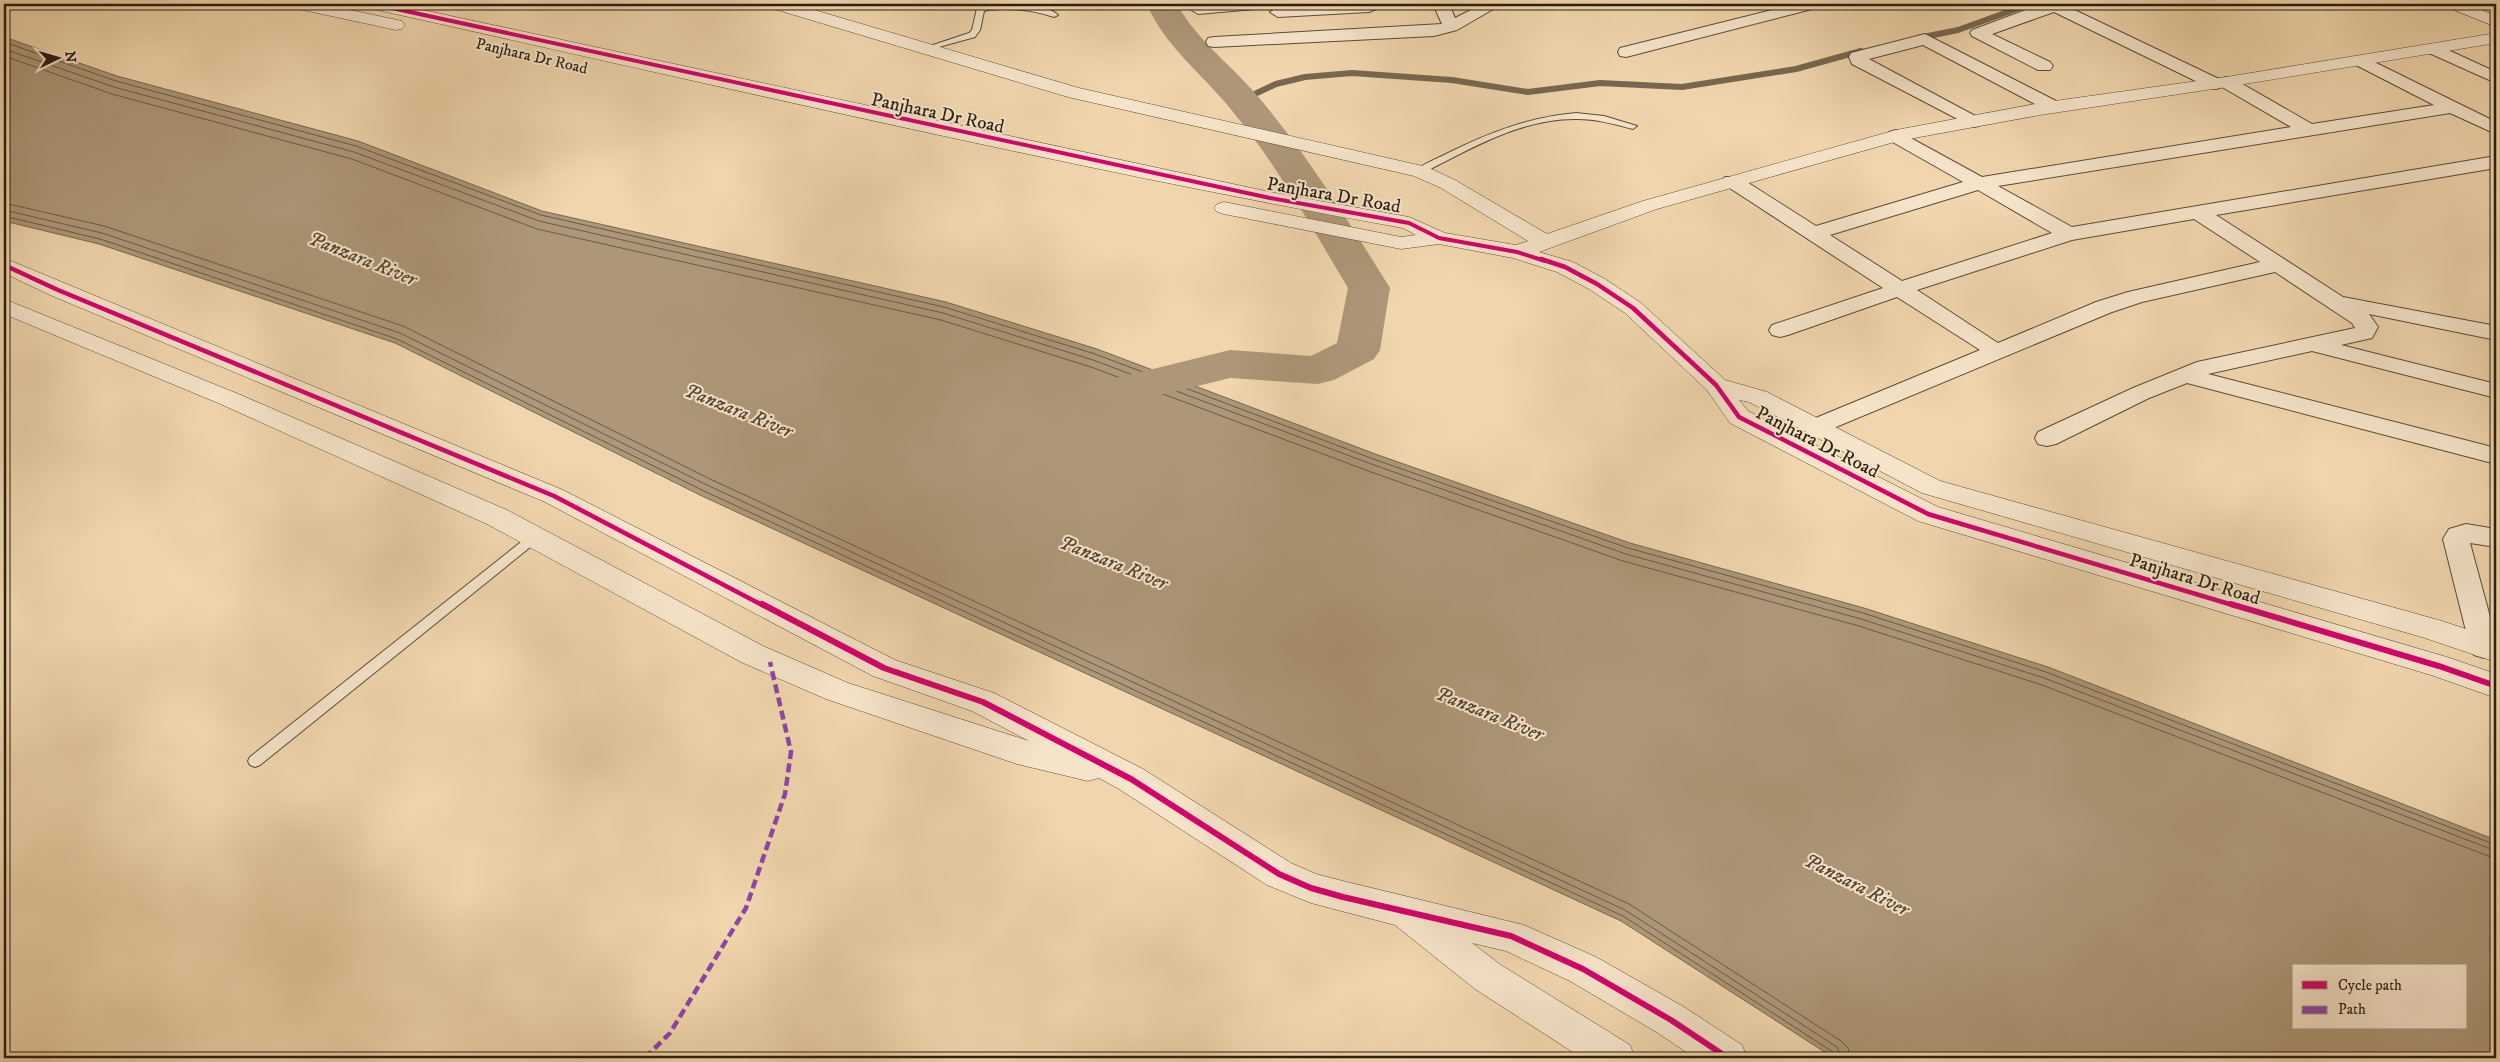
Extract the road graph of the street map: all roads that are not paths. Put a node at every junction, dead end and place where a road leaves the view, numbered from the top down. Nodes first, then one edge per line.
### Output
1 (300, 4) edge
2 (373, 4) edge
3 (777, 4) edge
4 (1255, 4) edge
5 (1440, 4) edge
6 (1494, 4) edge
7 (1814, 4) edge
8 (2455, 4) edge
9 (1372, 5) edge
10 (2053, 5) edge
11 (1275, 8) edge
12 (1198, 9) dead end
13 (2082, 9) edge
14 (1054, 15) dead end
15 (2496, 22) edge
16 (1452, 27) junction
17 (1378, 34) junction
18 (1288, 38) junction
19 (2496, 38) edge
20 (1214, 42) dead end
21 (928, 48) junction
22 (2435, 49) junction
23 (1626, 52) dead end
24 (2362, 61) junction
25 (2044, 66) dead end
26 (2496, 78) edge
27 (2221, 83) junction
28 (2453, 107) junction
29 (2054, 108) junction
30 (1974, 122) junction
31 (1633, 126) dead end
32 (2308, 129) junction
33 (2496, 129) edge
34 (1896, 136) junction
35 (1016, 162) dead end
36 (2496, 162) edge
37 (1420, 171) junction
38 (1732, 181) junction
39 (1981, 183) junction
40 (1202, 203) dead end
41 (1267, 208) junction
42 (2197, 212) junction
43 (1814, 233) junction
44 (2070, 234) junction
45 (1545, 242) junction
46 (1518, 252) junction
47 (4, 265) edge
48 (2278, 265) junction
49 (1901, 289) junction
50 (2334, 300) junction
51 (4, 306) edge
52 (1780, 330) dead end
53 (2496, 333) edge
54 (2314, 344) junction
55 (1996, 351) junction
56 (2184, 375) junction
57 (1716, 385) junction
58 (2496, 391) edge
59 (1815, 427) junction
60 (2047, 438) dead end
61 (2496, 456) edge
62 (535, 538) junction
63 (2496, 538) edge
64 (2490, 649) edge
65 (2496, 686) edge
66 (255, 761) dead end
67 (1131, 778) junction
68 (1401, 909) junction
69 (1616, 1058) edge
70 (1728, 1058) edge

1 - 35 street, Panjhara Dr Road
2 - 41 street, Panjhara Dr Road
3 - 21 street
4 - 12 street
5 - 16 street
6 - 16 street
7 - 23 street
8 - 15 street
9 - 11 street
9 - 17 street
10 - 13 street
10 - 25 street
11 - 18 street
13 - 27 street
14 - 21 lane
16 - 17 street
17 - 18 street
18 - 20 street
19 - 22 street
21 - 37 street
22 - 24 street
22 - 26 street
24 - 27 street
24 - 28 street
27 - 29 street
27 - 32 street
28 - 32 street
28 - 33 street
29 - 30 street
29 - 30 street
30 - 34 street
31 - 37 lane
32 - 39 street
34 - 38 street
34 - 39 street
36 - 42 street
37 - 45 street
38 - 43 street
38 - 45 street
39 - 43 street
39 - 44 street
40 - 41 street, Panjhara Dr Road
41 - 46 street, Panjhara Dr Road
42 - 44 street
42 - 48 street
43 - 49 street
44 - 49 street
45 - 46 street
46 - 57 street, Panjhara Dr Road
47 - 67 street
48 - 50 street
48 - 55 street
49 - 52 street
49 - 55 street
50 - 53 street
50 - 54 street
51 - 62 street
54 - 56 street
54 - 58 street
55 - 59 street
56 - 60 street
56 - 61 street
57 - 59 street, Panjhara Dr Road
57 - 65 street, Panjhara Dr Road
59 - 64 street, Panjhara Dr Road
62 - 66 lane
62 - 67 street
63 - 64 street
67 - 68 street
68 - 69 street
68 - 70 street

